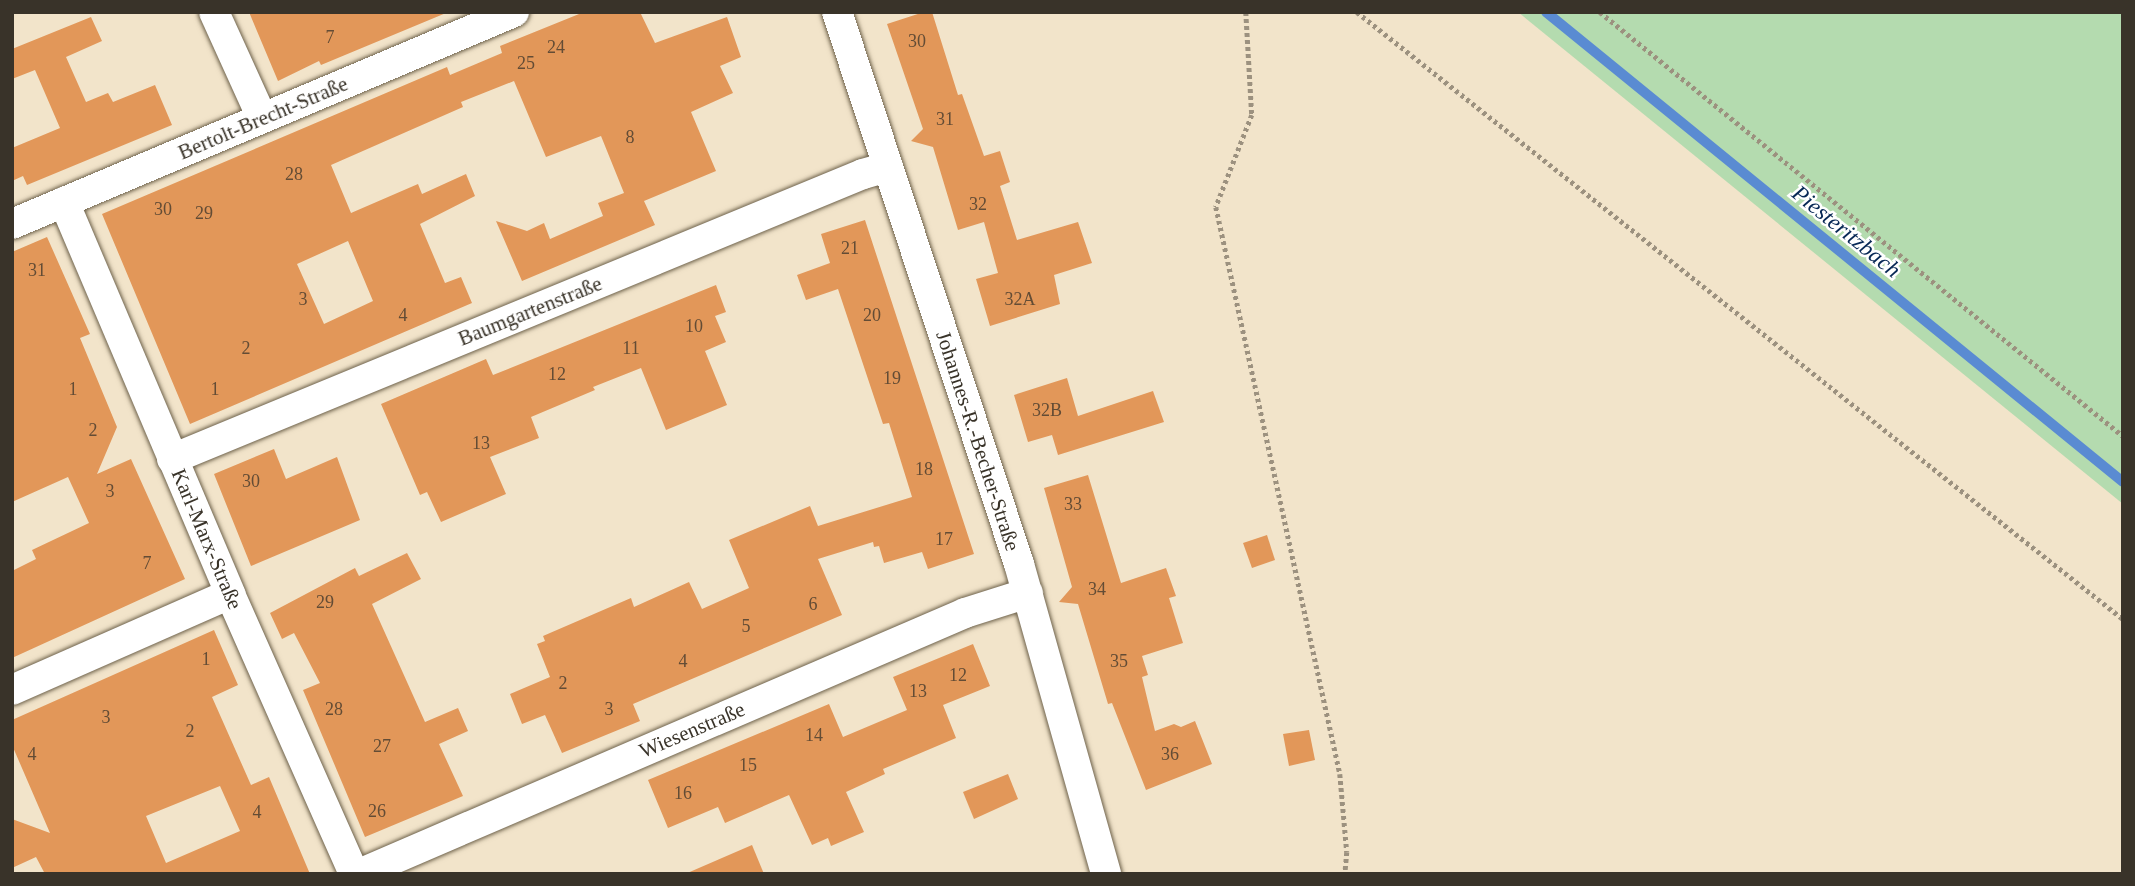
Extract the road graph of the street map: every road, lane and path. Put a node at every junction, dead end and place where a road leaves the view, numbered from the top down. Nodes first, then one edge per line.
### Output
1 (214, 12) edge
2 (514, 12) edge
3 (837, 12) edge
4 (1246, 12) edge
5 (1357, 12) edge
6 (1600, 12) edge
7 (262, 118) junction
8 (888, 167) junction
9 (64, 202) junction
10 (12, 224) edge
11 (2123, 436) edge
12 (172, 459) junction
13 (1028, 593) junction
14 (230, 594) junction
15 (2123, 619) edge
16 (12, 690) edge
17 (357, 874) edge
18 (1106, 874) edge
19 (1345, 874) edge

1 - 7 street
2 - 7 street, Bertolt-Brecht-Straße
3 - 8 street, Johannes-R.-Becher-Straße
4 - 19 path
5 - 15 path
6 - 11 path
7 - 9 street, Bertolt-Brecht-Straße
8 - 12 street, Baumgartenstraße
8 - 13 street, Johannes-R.-Becher-Straße
9 - 10 street, Bertolt-Brecht-Straße
9 - 12 street, Karl-Marx-Straße
12 - 14 street, Karl-Marx-Straße
13 - 17 street, Wiesenstraße
13 - 18 street, Johannes-R.-Becher-Straße
14 - 16 street
14 - 17 street, Karl-Marx-Straße

